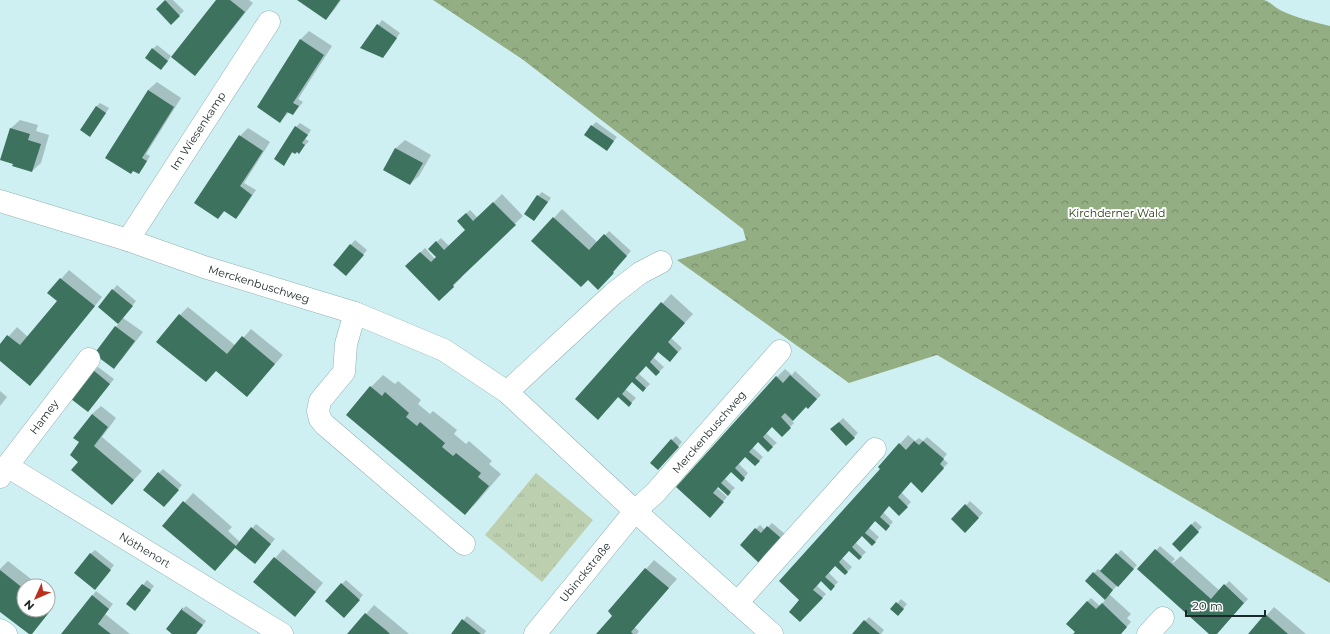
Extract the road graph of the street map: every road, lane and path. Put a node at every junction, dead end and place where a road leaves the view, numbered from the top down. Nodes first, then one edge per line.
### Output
1 (268, 22) dead end
2 (0, 200) edge
3 (128, 240) junction
4 (661, 262) dead end
5 (354, 313) junction
6 (780, 351) dead end
7 (89, 359) dead end
8 (507, 392) junction
9 (875, 449) dead end
10 (3, 471) edge
11 (635, 511) junction
12 (464, 544) dead end
13 (737, 602) junction
14 (0, 630) edge
15 (6, 634) edge
16 (282, 634) edge
17 (535, 634) edge
18 (772, 634) edge

1 - 3 street, Im Wiesenkamp
2 - 3 street, Merckenbuschweg
3 - 5 street, Merckenbuschweg
4 - 8 street
5 - 8 street, Merckenbuschweg
5 - 12 street
6 - 11 street, Merckenbuschweg
7 - 10 street, Hamey
8 - 11 street, Merckenbuschweg
9 - 13 street
10 - 16 street, Nöthenort
11 - 13 street, Merckenbuschweg
11 - 17 street, Ubinckstraße
13 - 18 street, Merckenbuschweg
14 - 15 street

